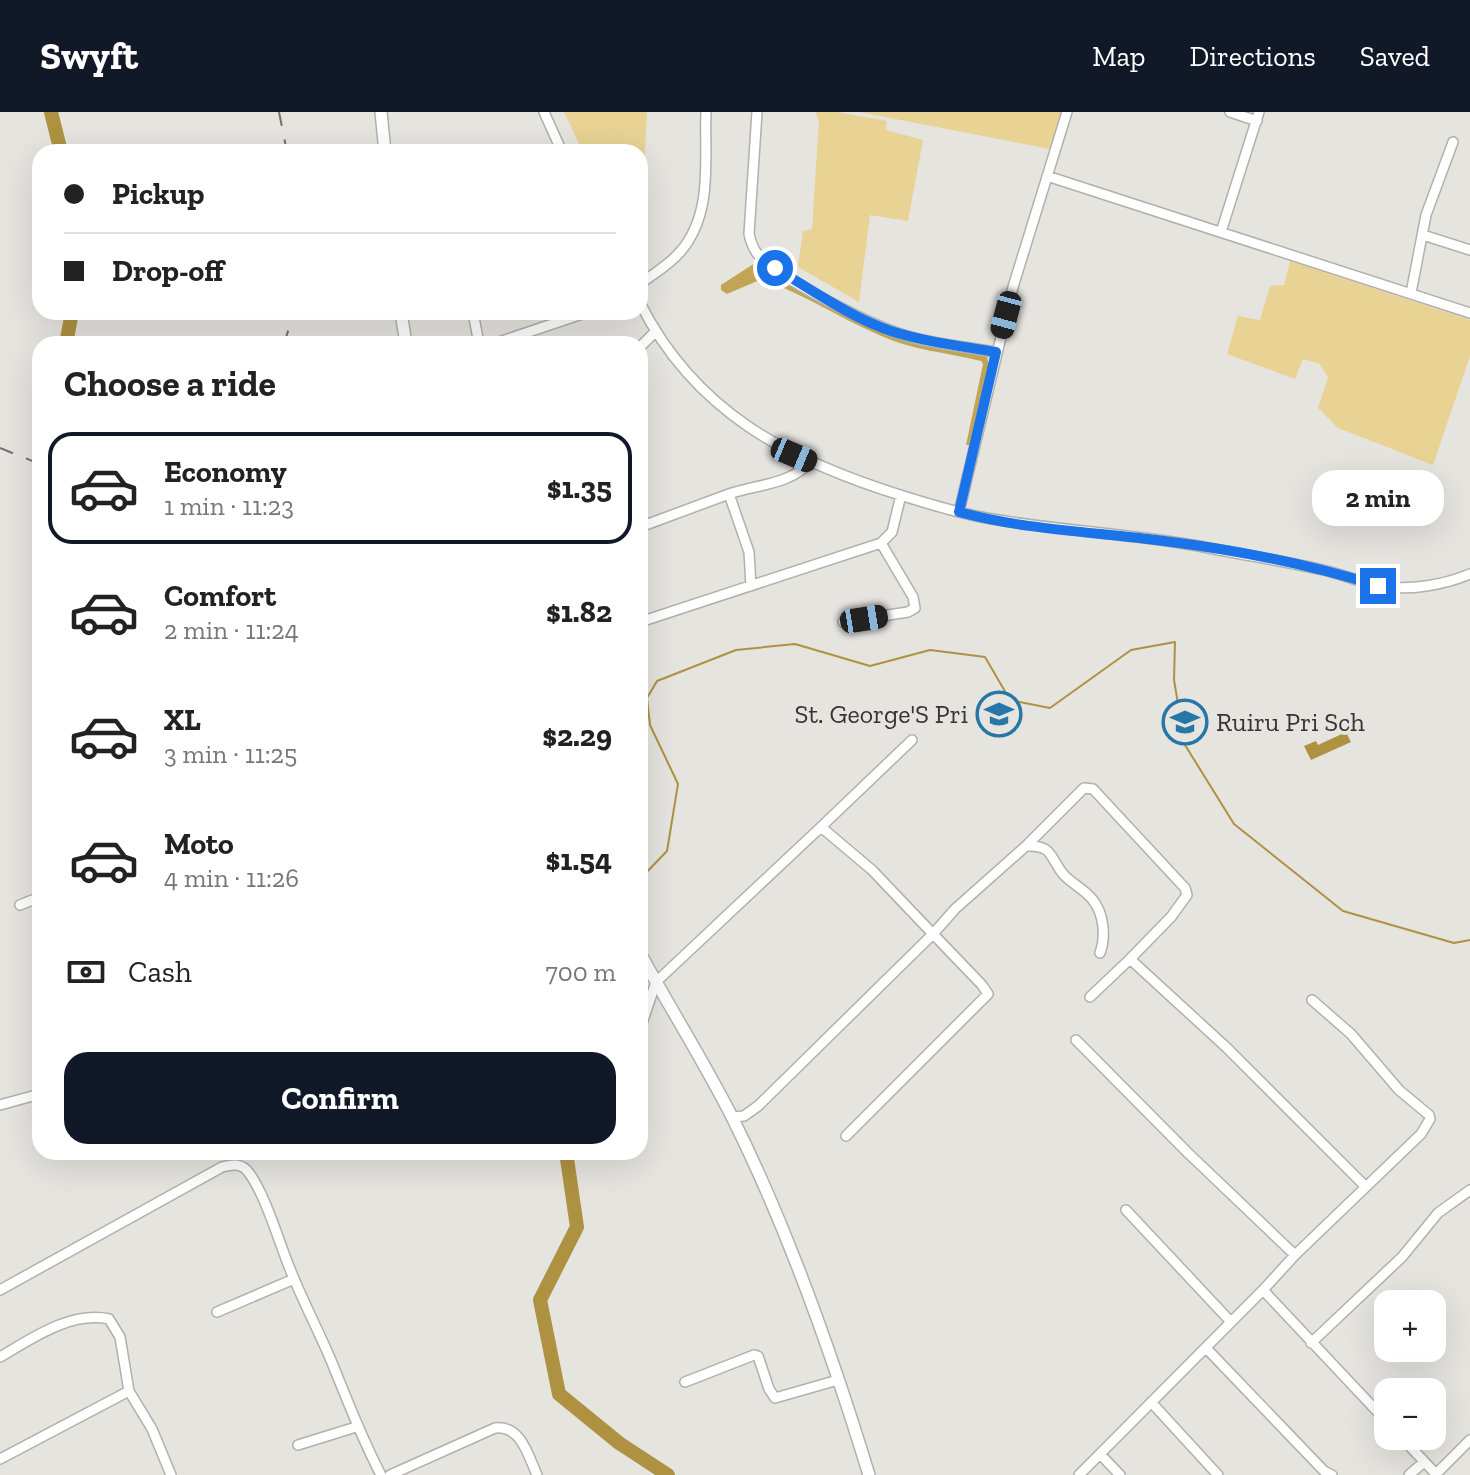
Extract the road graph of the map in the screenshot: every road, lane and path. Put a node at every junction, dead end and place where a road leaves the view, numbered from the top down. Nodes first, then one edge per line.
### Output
1 (381, 112) edge
2 (544, 112) edge
3 (706, 112) edge
4 (757, 112) edge
5 (1067, 112) edge
6 (1230, 112) edge
7 (1258, 116) edge
8 (1453, 142) dead end
9 (384, 144) edge
10 (558, 144) edge
11 (1047, 176) junction
12 (1221, 232) junction
13 (1423, 235) junction
14 (1470, 250) edge
15 (648, 278) edge
16 (1411, 293) junction
17 (1470, 313) edge
18 (648, 317) edge
19 (564, 320) edge
20 (656, 331) junction
21 (517, 336) edge
22 (648, 339) edge
23 (996, 352) junction
24 (810, 462) junction
25 (729, 494) junction
26 (901, 495) junction
27 (959, 512) junction
28 (648, 524) edge
29 (881, 543) junction
30 (1470, 574) edge
31 (751, 586) junction
32 (648, 619) edge
33 (843, 622) dead end
34 (912, 740) dead end
35 (821, 827) junction
36 (1026, 846) junction
37 (32, 900) edge
38 (20, 905) dead end
39 (933, 934) junction
40 (1100, 953) dead end
41 (1130, 959) junction
42 (648, 968) edge
43 (656, 982) junction
44 (1090, 997) dead end
45 (1312, 1000) dead end
46 (648, 1006) edge
47 (1076, 1040) dead end
48 (32, 1096) edge
49 (0, 1105) edge
50 (732, 1117) junction
51 (846, 1136) dead end
52 (1365, 1186) junction
53 (1470, 1190) edge
54 (1126, 1210) dead end
55 (1295, 1255) junction
56 (294, 1279) junction
57 (0, 1290) edge
58 (1263, 1290) junction
59 (217, 1312) dead end
60 (1231, 1322) junction
61 (1311, 1343) junction
62 (1206, 1348) junction
63 (0, 1357) edge
64 (838, 1380) junction
65 (685, 1382) dead end
66 (129, 1391) junction
67 (1151, 1402) junction
68 (1374, 1408) edge
69 (356, 1427) junction
70 (1470, 1440) edge
71 (298, 1445) dead end
72 (1413, 1450) edge
73 (1100, 1454) junction
74 (0, 1459) edge
75 (1424, 1462) junction
76 (1328, 1474) edge
77 (171, 1475) edge
78 (381, 1475) edge
79 (390, 1475) edge
80 (537, 1475) edge
81 (869, 1475) edge
82 (1079, 1475) edge
83 (1120, 1475) edge
84 (1218, 1475) edge
85 (1409, 1475) edge
86 (1437, 1475) edge

1 - 9 main road
2 - 10 street
3 - 15 street
4 - 23 street
5 - 11 street
6 - 7 street
7 - 12 street
8 - 13 street
11 - 12 street
11 - 23 street
12 - 16 street
13 - 14 street
13 - 16 street
16 - 17 street
18 - 20 street
19 - 21 street
20 - 22 street
20 - 24 street
23 - 27 street
24 - 25 street
24 - 26 street
25 - 28 street
25 - 31 street
26 - 27 street
26 - 29 street
27 - 30 street
29 - 31 street
29 - 33 street
31 - 32 street
34 - 35 street
35 - 39 street
35 - 43 street
36 - 39 street
36 - 40 street
36 - 41 street
37 - 38 street
39 - 50 street
39 - 51 street
41 - 44 street
41 - 52 street
42 - 43 main road
43 - 46 street
43 - 50 main road
45 - 52 street
47 - 55 street
48 - 49 street
50 - 64 main road
52 - 55 street
53 - 61 street
54 - 60 street
55 - 58 street
56 - 57 street
56 - 59 street
56 - 69 street
58 - 60 street
58 - 61 street
60 - 62 street
61 - 68 street
62 - 67 street
62 - 76 street
63 - 66 street
64 - 65 street
64 - 81 main road
66 - 74 street
66 - 77 street
67 - 73 street
67 - 84 street
69 - 71 street
69 - 78 street
70 - 86 street
72 - 75 street
73 - 82 street
73 - 83 street
75 - 85 street
75 - 86 street
79 - 80 street

